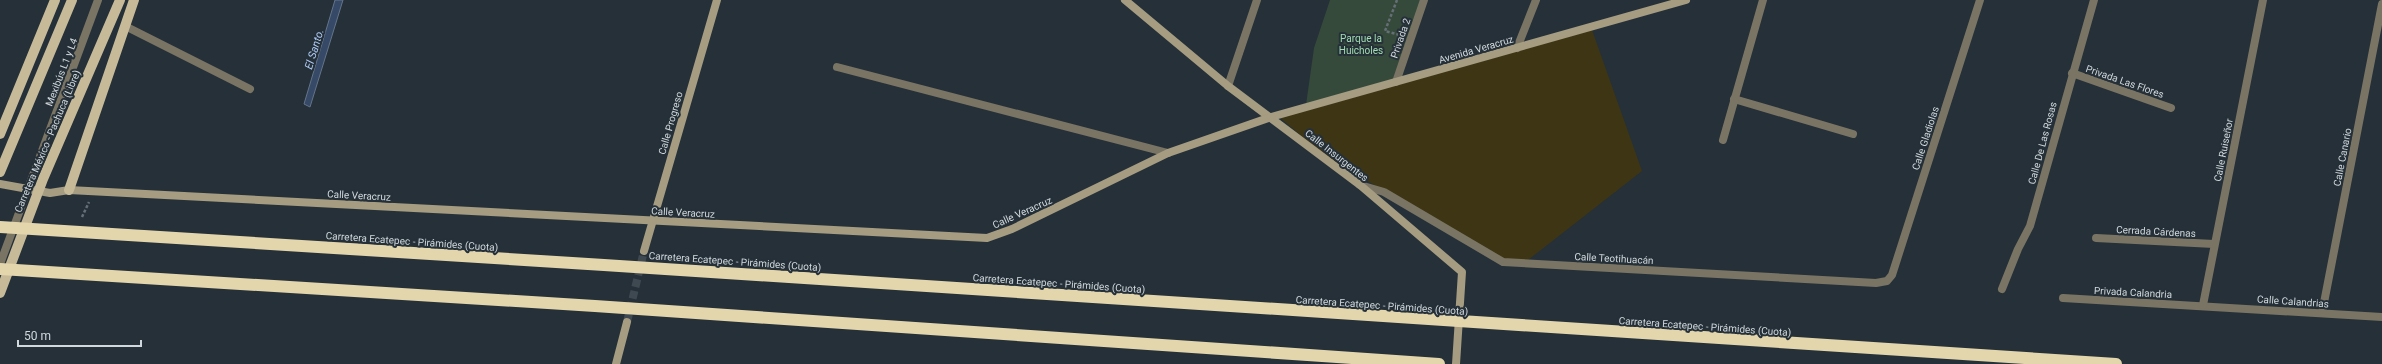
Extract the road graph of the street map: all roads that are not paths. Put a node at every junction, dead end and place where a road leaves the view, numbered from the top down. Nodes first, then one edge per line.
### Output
1 (55, 0) edge
2 (72, 0) edge
3 (98, 0) edge
4 (120, 0) edge
5 (134, 0) edge
6 (717, 0) edge
7 (1125, 0) edge
8 (1257, 0) edge
9 (1424, 0) edge
10 (1536, 0) edge
11 (1686, 0) edge
12 (1763, 0) edge
13 (1980, 0) edge
14 (2094, 0) edge
15 (2263, 0) edge
16 (2382, 4) edge
17 (125, 26) junction
18 (1517, 48) junction
19 (837, 67) dead end
20 (2072, 73) junction
21 (1396, 82) junction
22 (1228, 86) junction
23 (250, 89) dead end
24 (1734, 99) junction
25 (2171, 108) dead end
26 (1271, 117) junction
27 (0, 134) edge
28 (1853, 134) dead end
29 (1723, 140) dead end
30 (1168, 153) junction
31 (1, 171) edge
32 (0, 184) edge
33 (1360, 185) junction
34 (69, 190) junction
35 (652, 220) junction
36 (0, 227) edge
37 (2096, 238) dead end
38 (2214, 244) junction
39 (644, 252) tunnel mouth
40 (0, 264) edge
41 (0, 269) edge
42 (1887, 281) joint
43 (2002, 289) dead end
44 (1, 292) edge
45 (2063, 298) dead end
46 (2203, 305) junction
47 (2322, 314) junction
48 (2382, 317) edge
49 (627, 322) tunnel mouth
50 (616, 364) edge
51 (1438, 364) edge
52 (1456, 364) edge
53 (2116, 364) edge

1 - 27 main road
2 - 31 main road
3 - 40 street, Mexibús L1 y L4
4 - 44 main road, Carretera México - Pachuca (Libre)
5 - 17 main road
6 - 35 street, Calle Progreso
7 - 22 street, Calle Insurgentes
8 - 22 street
9 - 21 street, Privada 2
10 - 18 street
11 - 18 street, Avenida Veracruz
12 - 24 street
13 - 42 street, Calle Gladiolas
14 - 20 street, Calle De Las Rosas
15 - 38 street, Calle Ruiseñor
16 - 47 street, Calle Canario
17 - 23 street
17 - 34 main road
18 - 21 street, Avenida Veracruz
19 - 30 street
20 - 25 street, Privada Las Flores
20 - 43 street, Calle De Las Rosas
21 - 26 street, Avenida Veracruz
22 - 26 street, Calle Insurgentes
24 - 28 street
24 - 29 street
26 - 30 street, Calle Veracruz
26 - 33 street, Calle Insurgentes
30 - 35 street, Calle Veracruz
32 - 34 street, Calle Veracruz
33 - 42 street, Calle Teotihuacán
33 - 52 street, Calle Insurgentes
34 - 35 street, Calle Veracruz
35 - 39 street, Calle Progreso
36 - 53 highway, Carretera Ecatepec - Pirámides (Cuota)
37 - 38 street, Cerrada Cárdenas
38 - 46 street, Calle Ruiseñor
41 - 51 highway
45 - 46 street, Privada Calandria
46 - 47 street, Calle Calandrias
47 - 48 street, Calle Calandrias
49 - 50 street

